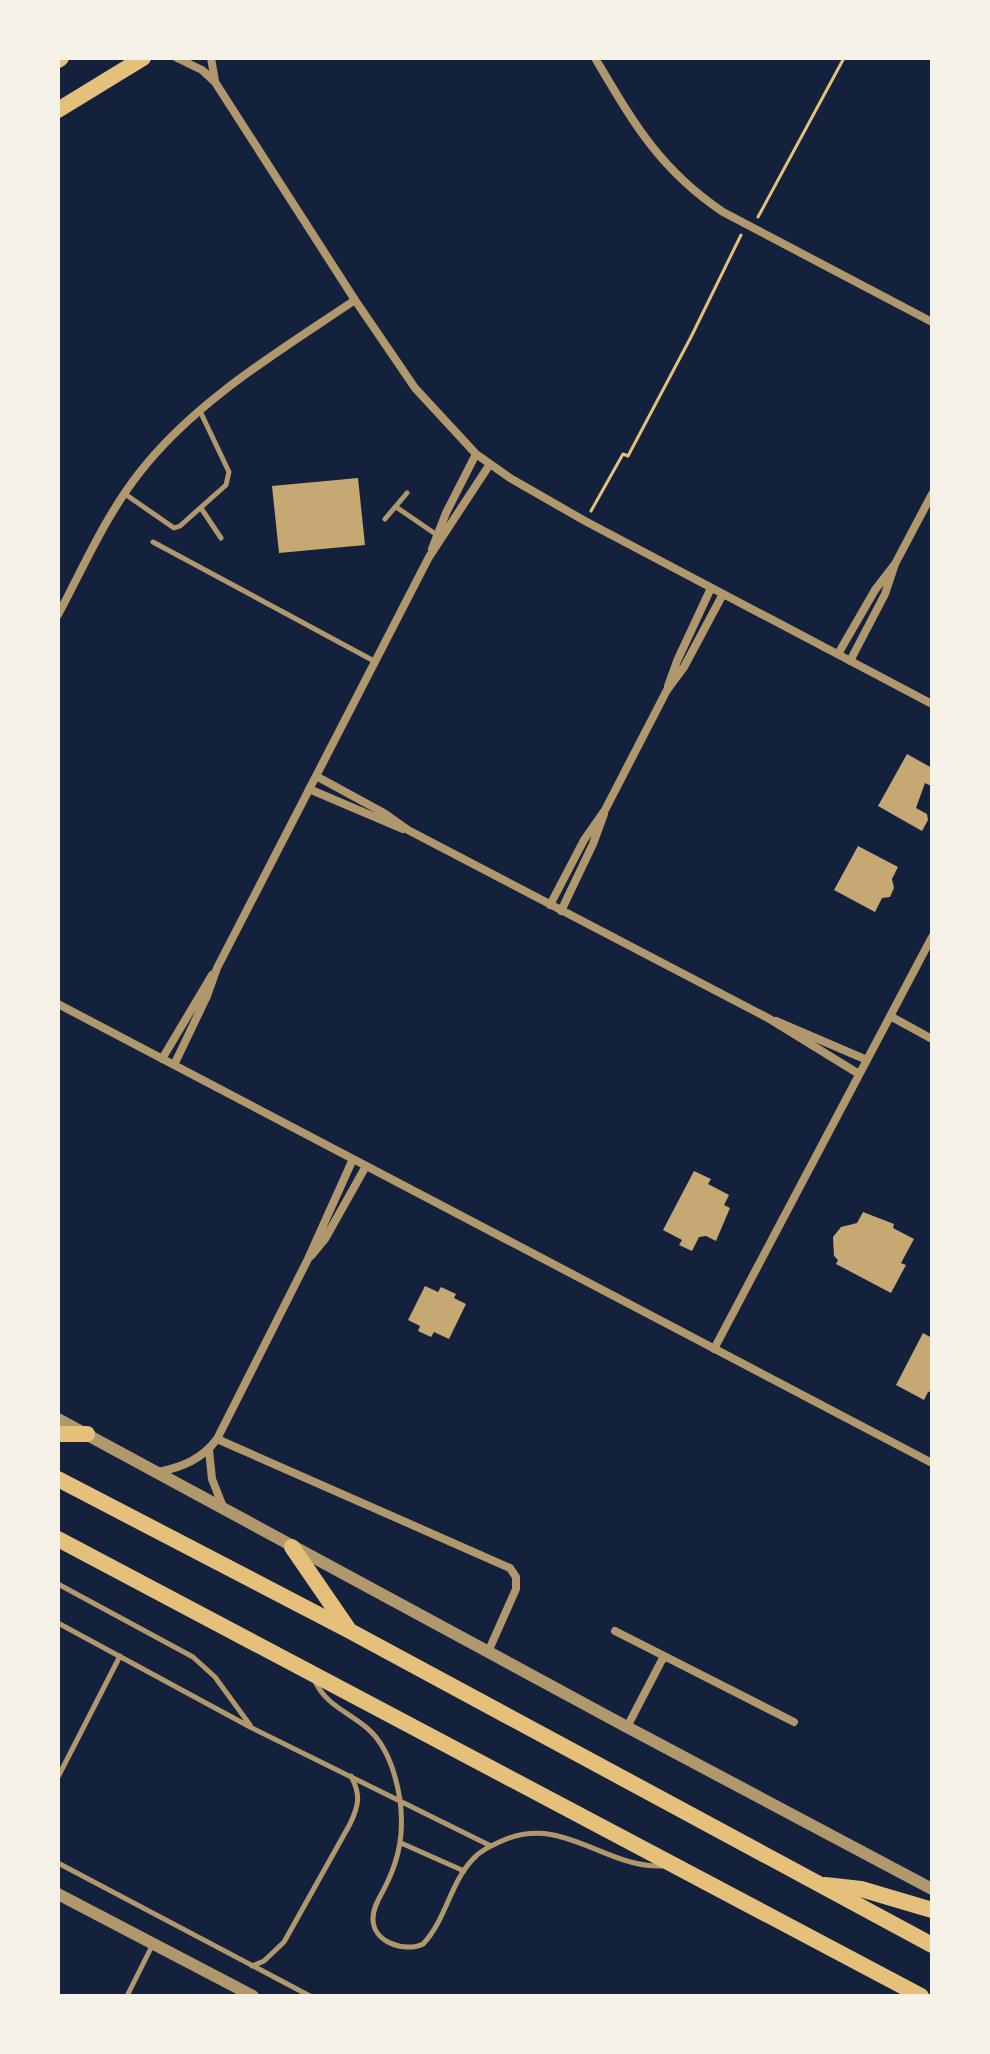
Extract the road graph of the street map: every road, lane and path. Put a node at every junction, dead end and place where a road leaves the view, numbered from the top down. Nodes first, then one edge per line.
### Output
1 (143, 58) edge
2 (177, 58) edge
3 (211, 58) edge
4 (595, 58) edge
5 (844, 58) edge
6 (215, 82) junction
7 (58, 110) edge
8 (749, 226) junction
9 (355, 300) junction
10 (932, 322) edge
11 (200, 409) junction
12 (476, 454) junction
13 (490, 464) junction
14 (407, 493) dead end
15 (124, 494) junction
16 (932, 494) edge
17 (396, 507) junction
18 (201, 508) junction
19 (385, 519) dead end
20 (585, 521) junction
21 (437, 535) junction
22 (221, 538) dead end
23 (153, 542) dead end
24 (429, 557) junction
25 (895, 564) junction
26 (711, 588) junction
27 (723, 594) junction
28 (58, 615) edge
29 (838, 654) junction
30 (850, 661) junction
31 (375, 662) junction
32 (667, 690) junction
33 (932, 704) edge
34 (316, 776) junction
35 (309, 789) junction
36 (605, 810) junction
37 (408, 830) junction
38 (550, 905) junction
39 (561, 911) junction
40 (932, 937) edge
41 (217, 968) junction
42 (58, 1004) edge
43 (890, 1016) junction
44 (768, 1018) junction
45 (932, 1039) edge
46 (162, 1059) junction
47 (867, 1060) junction
48 (174, 1065) junction
49 (859, 1074) junction
50 (353, 1159) junction
51 (366, 1166) junction
52 (308, 1259) junction
53 (714, 1349) junction
54 (58, 1419) edge
55 (58, 1434) edge
56 (87, 1434) junction
57 (217, 1439) junction
58 (209, 1450) junction
59 (932, 1463) edge
60 (158, 1472) junction
61 (58, 1479) edge
62 (223, 1507) junction
63 (58, 1539) edge
64 (292, 1547) junction
65 (58, 1584) edge
66 (58, 1623) edge
67 (350, 1631) junction
68 (615, 1631) dead end
69 (488, 1652) junction
70 (120, 1656) junction
71 (664, 1656) junction
72 (312, 1674) junction
73 (794, 1722) dead end
74 (627, 1727) junction
75 (252, 1728) junction
76 (350, 1775) junction
77 (58, 1777) edge
78 (400, 1799) junction
79 (401, 1843) junction
80 (491, 1846) junction
81 (58, 1863) edge
82 (674, 1865) junction
83 (464, 1871) junction
84 (818, 1884) junction
85 (932, 1889) edge
86 (58, 1894) edge
87 (932, 1910) edge
88 (153, 1944) junction
89 (932, 1945) edge
90 (252, 1966) junction
91 (127, 1996) edge
92 (253, 1996) edge
93 (310, 1996) edge
94 (921, 1996) edge

1 - 7 main road
2 - 6 street
3 - 6 street
4 - 8 street
5 - 8 path
6 - 9 street
8 - 10 street
8 - 20 path
9 - 11 street
9 - 12 street
11 - 15 street
11 - 18 lane
12 - 13 street
12 - 21 street
13 - 20 street
13 - 24 street
14 - 17 lane
15 - 18 lane
15 - 28 street
16 - 25 street
17 - 19 lane
17 - 21 lane
18 - 22 lane
20 - 26 street
21 - 24 street
23 - 31 lane
24 - 31 street
25 - 29 street
25 - 30 street
26 - 27 street
26 - 32 street
27 - 29 street
27 - 32 street
29 - 30 street
30 - 33 street
31 - 34 street
32 - 36 street
34 - 35 street
34 - 37 street
35 - 37 street
35 - 41 street
36 - 38 street
36 - 39 street
37 - 38 street
38 - 39 street
39 - 44 street
40 - 43 street
41 - 46 street
41 - 48 street
42 - 46 street
43 - 45 street
43 - 47 street
44 - 47 street
44 - 49 street
46 - 48 street
47 - 49 street
48 - 50 street
49 - 53 street
50 - 51 street
50 - 52 street
51 - 52 street
51 - 53 street
52 - 57 street
53 - 59 street
54 - 56 street
55 - 56 main road
56 - 60 street
57 - 58 street
57 - 69 street
58 - 60 street
58 - 62 street
60 - 62 street
61 - 67 main road
62 - 64 street
63 - 72 main road
64 - 67 main road
64 - 69 street
65 - 75 lane
66 - 70 lane
67 - 84 main road
68 - 71 street
69 - 74 street
70 - 75 lane
70 - 77 lane
71 - 73 street
71 - 74 street
72 - 78 lane
72 - 82 main road
74 - 85 street
75 - 76 lane
76 - 78 lane
76 - 90 lane
78 - 79 lane
78 - 80 lane
79 - 83 lane
79 - 83 lane
80 - 82 lane
80 - 83 lane
81 - 90 lane
82 - 94 main road
84 - 87 main road
84 - 89 main road
86 - 88 street
88 - 91 lane
88 - 92 street
90 - 93 lane

